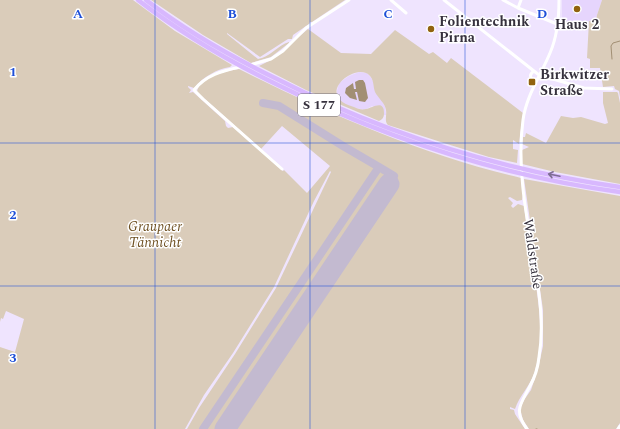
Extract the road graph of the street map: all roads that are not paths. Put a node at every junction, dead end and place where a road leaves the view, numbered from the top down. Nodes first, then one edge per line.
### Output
1 (138, 0) edge
2 (146, 0) edge
3 (349, 0) edge
4 (391, 0) edge
5 (444, 0) edge
6 (503, 0) edge
7 (521, 0) edge
8 (559, 0) edge
9 (518, 8) junction
10 (406, 13) dead end
11 (558, 24) junction
12 (534, 71) junction
13 (539, 75) junction
14 (536, 81) junction
15 (612, 89) dead end
16 (282, 169) dead end
17 (516, 170) junction
18 (528, 172) junction
19 (620, 187) edge
20 (620, 192) edge
21 (620, 426) edge
22 (527, 429) edge
23 (618, 429) edge

1 - 17 highway, S 177
2 - 17 highway, S 177
3 - 16 street
4 - 10 street
5 - 12 street
6 - 9 street
7 - 9 street
8 - 11 street
9 - 11 street
11 - 13 street
12 - 13 street
12 - 14 street
13 - 14 street, Waldstraße
13 - 15 street
14 - 22 street, Waldstraße
17 - 18 highway, S 177
19 -> 18 highway, S 177
18 - 20 highway, S 177
21 - 23 street

